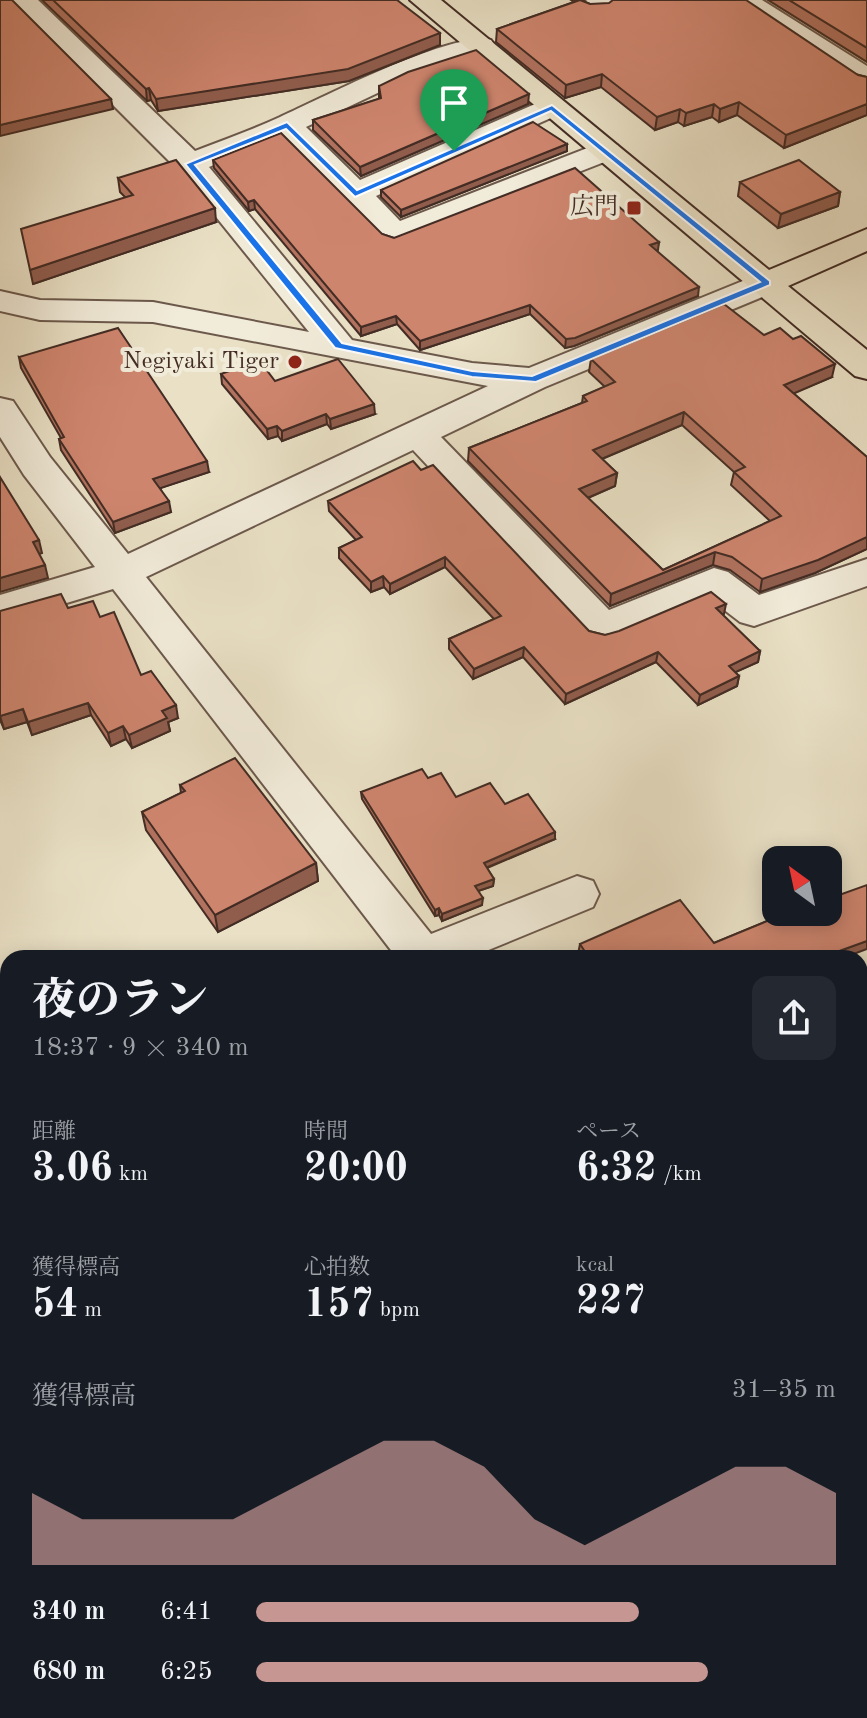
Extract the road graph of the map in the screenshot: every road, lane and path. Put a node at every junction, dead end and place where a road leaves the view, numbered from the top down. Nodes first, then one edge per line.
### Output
1 (22, 0) edge
2 (424, 0) edge
3 (743, 0) edge
4 (481, 46) junction
5 (867, 79) edge
6 (552, 107) junction
7 (287, 125) junction
8 (606, 151) junction
9 (190, 164) junction
10 (355, 194) junction
11 (867, 239) edge
12 (767, 283) junction
13 (0, 301) edge
14 (338, 345) junction
15 (867, 368) edge
16 (533, 379) junction
17 (0, 409) edge
18 (418, 434) junction
19 (124, 572) junction
20 (867, 572) edge
21 (0, 609) edge
22 (577, 894) dead end
23 (419, 950) edge
24 (441, 950) edge

1 - 9 street
2 - 4 main road
3 - 5 street
4 - 6 main road
4 - 7 street
6 - 8 main road
6 - 10 street
7 - 9 street
7 - 10 street
8 - 10 street
8 - 12 main road
9 - 14 street
11 - 12 main road
12 - 15 main road
12 - 16 street
13 - 14 street
14 - 16 street
16 - 18 street
17 - 19 street
18 - 19 street
18 - 20 street
19 - 21 street
19 - 23 street
22 - 24 street

